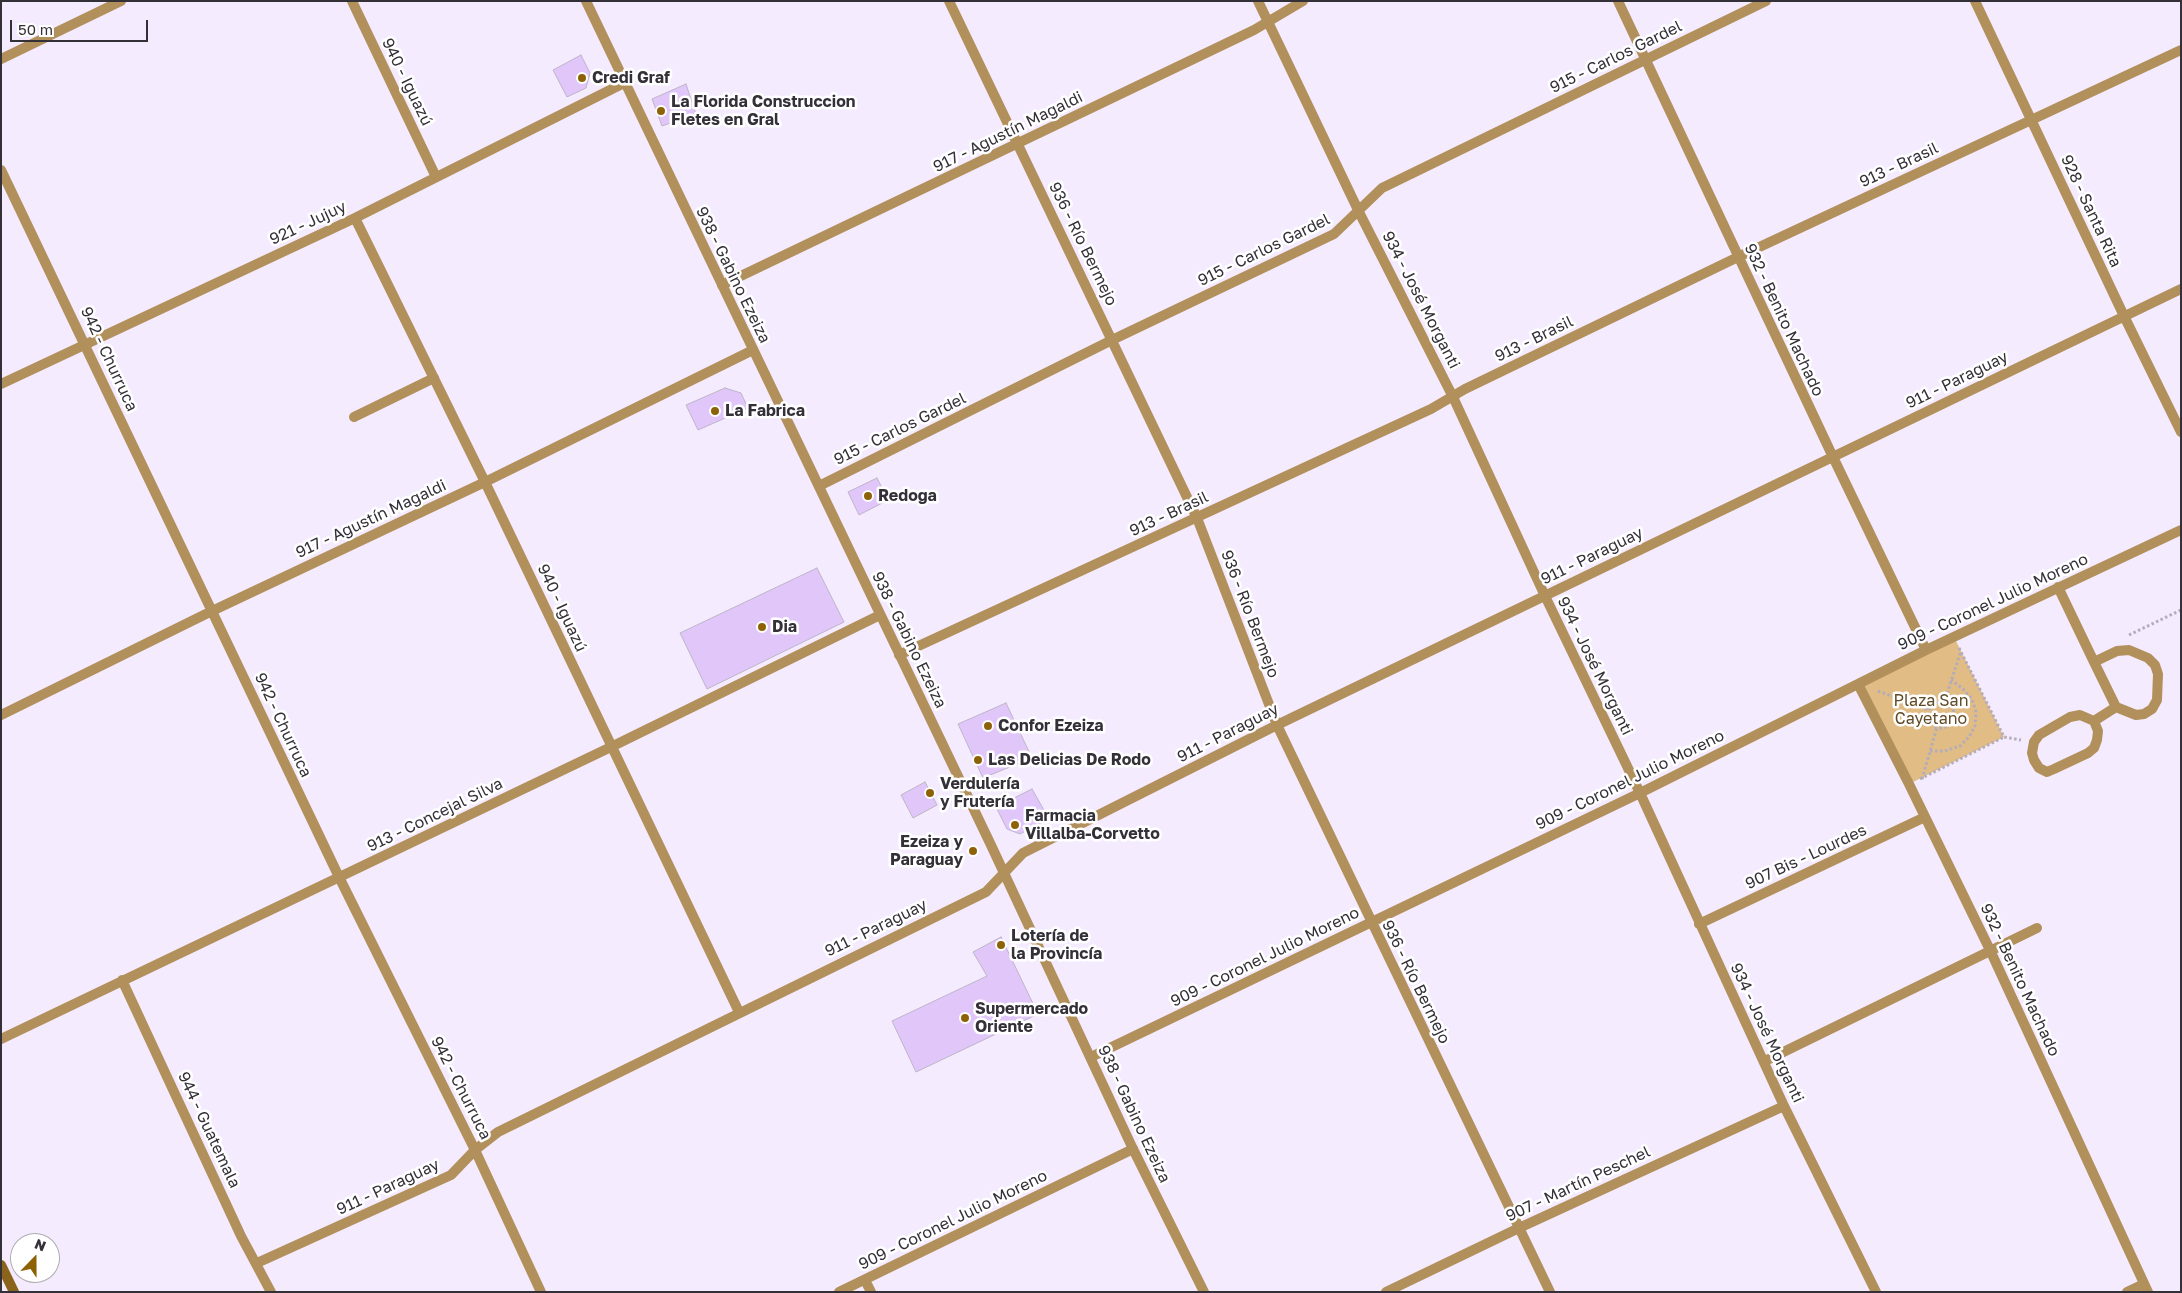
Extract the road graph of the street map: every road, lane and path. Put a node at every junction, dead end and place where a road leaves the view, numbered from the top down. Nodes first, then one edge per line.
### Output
1 (121, 1) edge
2 (352, 1) edge
3 (586, 1) edge
4 (949, 1) edge
5 (1258, 1) edge
6 (1304, 1) edge
7 (1618, 1) edge
8 (1766, 1) edge
9 (1975, 1) edge
10 (1268, 22) junction
11 (2181, 50) edge
12 (1, 59) edge
13 (1645, 59) junction
14 (624, 83) junction
15 (2032, 119) junction
16 (1018, 144) junction
17 (1, 170) edge
18 (436, 177) junction
19 (1359, 212) junction
20 (355, 218) junction
21 (1738, 258) junction
22 (722, 285) junction
23 (2181, 289) edge
24 (2124, 316) junction
25 (1112, 340) junction
26 (85, 344) junction
27 (753, 350) junction
28 (434, 378) junction
29 (1, 384) edge
30 (1453, 397) junction
31 (354, 417) dead end
32 (2181, 432) edge
33 (1833, 457) junction
34 (486, 482) junction
35 (819, 486) junction
36 (1197, 518) junction
37 (2181, 530) edge
38 (2058, 587) junction
39 (1545, 596) junction
40 (2181, 610) edge
41 (212, 611) junction
42 (880, 615) junction
43 (1954, 637) junction
44 (2123, 638) dead end
45 (1926, 650) junction
46 (1961, 651) junction
47 (899, 655) junction
48 (2094, 662) junction
49 (1952, 680) junction
50 (1858, 684) junction
51 (1944, 703) junction
52 (2116, 707) junction
53 (1929, 710) junction
54 (1, 715) edge
55 (2094, 721) junction
56 (1277, 725) junction
57 (1937, 727) junction
58 (2004, 737) junction
59 (2034, 742) junction
60 (611, 747) junction
61 (1930, 751) junction
62 (1922, 779) junction
63 (1909, 784) junction
64 (1640, 793) junction
65 (1925, 817) junction
66 (1004, 873) junction
67 (339, 877) junction
68 (1370, 922) junction
69 (1699, 924) junction
70 (2036, 928) dead end
71 (1990, 950) junction
72 (122, 980) junction
73 (739, 1012) junction
74 (1, 1039) edge
75 (1091, 1057) junction
76 (1765, 1061) junction
77 (1784, 1106) junction
78 (1133, 1149) junction
79 (475, 1150) junction
80 (1519, 1228) junction
81 (257, 1263) junction
82 (1, 1265) edge
83 (865, 1280) junction
84 (2146, 1288) edge
85 (14, 1292) edge
86 (271, 1292) edge
87 (541, 1292) edge
88 (839, 1292) edge
89 (871, 1292) edge
90 (1204, 1292) edge
91 (1386, 1292) edge
92 (1550, 1292) edge
93 (1876, 1292) edge
94 (2127, 1292) edge

1 - 12 street
2 - 18 street, 940 - Iguazú
3 - 14 street, 938 - Gabino Ezeiza
4 - 16 street, 936 - Río Bermejo
5 - 10 street, 934 - José Morganti
6 - 10 street, 917 - Agustín Magaldi
7 - 13 street, 932 - Benito Machado
8 - 13 street, 915 - Carlos Gardel
9 - 15 street, 928 - Santa Rita
10 - 16 street, 917 - Agustín Magaldi
10 - 19 street, 934 - José Morganti
11 - 15 street, 913 - Brasil
13 - 19 street, 915 - Carlos Gardel
13 - 21 street, 932 - Benito Machado
14 - 18 street, 921 - Jujuy
14 - 22 street, 938 - Gabino Ezeiza
15 - 21 street, 913 - Brasil
15 - 24 street, 928 - Santa Rita
16 - 22 street, 917 - Agustín Magaldi
16 - 25 street, 936 - Río Bermejo
17 - 26 street, 942 - Churruca
18 - 20 street, 921 - Jujuy
19 - 25 street, 915 - Carlos Gardel
19 - 30 street, 934 - José Morganti
20 - 26 street, 921 - Jujuy
20 - 28 street, 940 - Iguazú
21 - 30 street, 913 - Brasil
21 - 33 street, 932 - Benito Machado
22 - 27 street, 938 - Gabino Ezeiza
23 - 24 street, 911 - Paraguay
24 - 32 street, 928 - Santa Rita
24 - 33 street, 911 - Paraguay
25 - 35 street, 915 - Carlos Gardel
25 - 36 street, 936 - Río Bermejo
26 - 29 street, 921 - Jujuy
26 - 41 street, 942 - Churruca
27 - 34 street, 917 - Agustín Magaldi
27 - 35 street, 938 - Gabino Ezeiza
28 - 31 street
28 - 34 street, 940 - Iguazú
30 - 36 street, 913 - Brasil
30 - 39 street, 934 - José Morganti
33 - 39 street, 911 - Paraguay
33 - 45 street, 932 - Benito Machado
34 - 41 street, 917 - Agustín Magaldi
34 - 60 street, 940 - Iguazú
35 - 42 street, 938 - Gabino Ezeiza
36 - 47 street, 913 - Brasil
36 - 56 street, 936 - Río Bermejo
37 - 38 street, 909 - Coronel Julio Moreno
38 - 43 street, 909 - Coronel Julio Moreno
38 - 48 street
39 - 56 street, 911 - Paraguay
39 - 64 street, 934 - José Morganti
40 - 44 path
41 - 54 street, 917 - Agustín Magaldi
41 - 67 street, 942 - Churruca
42 - 47 street, 938 - Gabino Ezeiza
42 - 60 street, 913 - Concejal Silva
43 - 45 street, 909 - Coronel Julio Moreno
43 - 46 path
45 - 50 street, 909 - Coronel Julio Moreno
46 - 49 path
46 - 58 path
47 - 66 street, 938 - Gabino Ezeiza
48 - 52 street
48 - 52 street
49 - 51 path
49 - 61 path
50 - 53 path
50 - 63 street, 932 - Benito Machado
50 - 64 street, 909 - Coronel Julio Moreno
51 - 53 path
51 - 57 path
52 - 55 street
53 - 57 path
55 - 59 street
55 - 59 street
56 - 66 street, 911 - Paraguay
56 - 68 street, 936 - Río Bermejo
57 - 61 path
58 - 59 path
58 - 62 path
60 - 67 street, 913 - Concejal Silva
60 - 73 street, 940 - Iguazú
61 - 62 path
62 - 63 path
63 - 65 street, 932 - Benito Machado
64 - 68 street, 909 - Coronel Julio Moreno
64 - 69 street, 934 - José Morganti
65 - 69 street, 907 Bis - Lourdes
65 - 71 street, 932 - Benito Machado
66 - 73 street, 911 - Paraguay
66 - 75 street, 938 - Gabino Ezeiza
67 - 72 street, 913 - Concejal Silva
67 - 79 street, 942 - Churruca
68 - 75 street, 909 - Coronel Julio Moreno
68 - 80 street, 936 - Río Bermejo
69 - 76 street, 934 - José Morganti
70 - 71 street
71 - 76 street
71 - 84 street, 932 - Benito Machado
72 - 74 street, 913 - Concejal Silva
72 - 81 street, 944 - Guatemala
73 - 79 street, 911 - Paraguay
75 - 78 street, 938 - Gabino Ezeiza
76 - 77 street, 934 - José Morganti
77 - 80 street, 907 - Martín Peschel
77 - 93 street, 934 - José Morganti
78 - 83 street, 909 - Coronel Julio Moreno
78 - 90 street, 938 - Gabino Ezeiza
79 - 81 street, 911 - Paraguay
79 - 87 street, 942 - Churruca
80 - 91 street, 907 - Martín Peschel
80 - 92 street, 936 - Río Bermejo
81 - 86 street, 944 - Guatemala
82 - 85 main road
83 - 88 street, 909 - Coronel Julio Moreno
83 - 89 street
84 - 94 street

